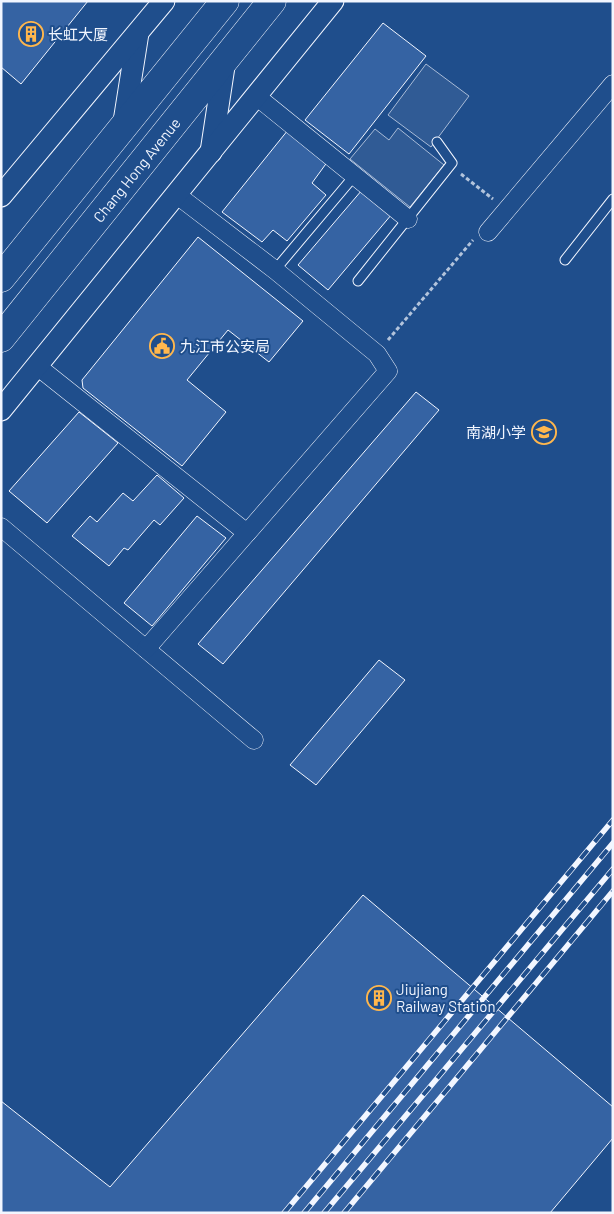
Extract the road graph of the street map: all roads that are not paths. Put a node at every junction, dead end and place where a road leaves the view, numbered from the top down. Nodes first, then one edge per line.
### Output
1 (164, 1) edge
2 (225, 1) edge
3 (272, 1) edge
4 (333, 1) edge
5 (138, 32) junction
6 (225, 60) junction
7 (613, 84) edge
8 (256, 96) junction
9 (123, 129) junction
10 (437, 142) dead end
11 (211, 152) junction
12 (354, 175) junction
13 (177, 195) junction
14 (1, 196) edge
15 (613, 199) edge
16 (408, 219) junction
17 (482, 234) road end
18 (565, 260) dead end
19 (274, 270) junction
20 (1, 278) edge
21 (358, 281) dead end
22 (1, 338) edge
23 (33, 371) junction
24 (1, 387) edge
25 (1, 410) edge
26 (1, 527) edge
27 (247, 533) junction
28 (146, 649) junction
29 (254, 740) dead end

1 - 5 street
2 - 9 highway
3 - 6 highway, Chang Hong Avenue
4 - 8 street
5 - 9 street
5 - 14 street
6 - 11 street
6 - 22 highway, Chang Hong Avenue
7 - 17 street
8 - 11 street
8 - 12 street
9 - 20 highway
10 - 16 lane
11 - 13 street
12 - 16 street
12 - 19 lane
13 - 19 street
13 - 23 street
15 - 18 lane
16 - 21 lane
19 - 27 street
23 - 24 street
23 - 25 street
23 - 27 street
26 - 28 street
27 - 28 street
28 - 29 street

